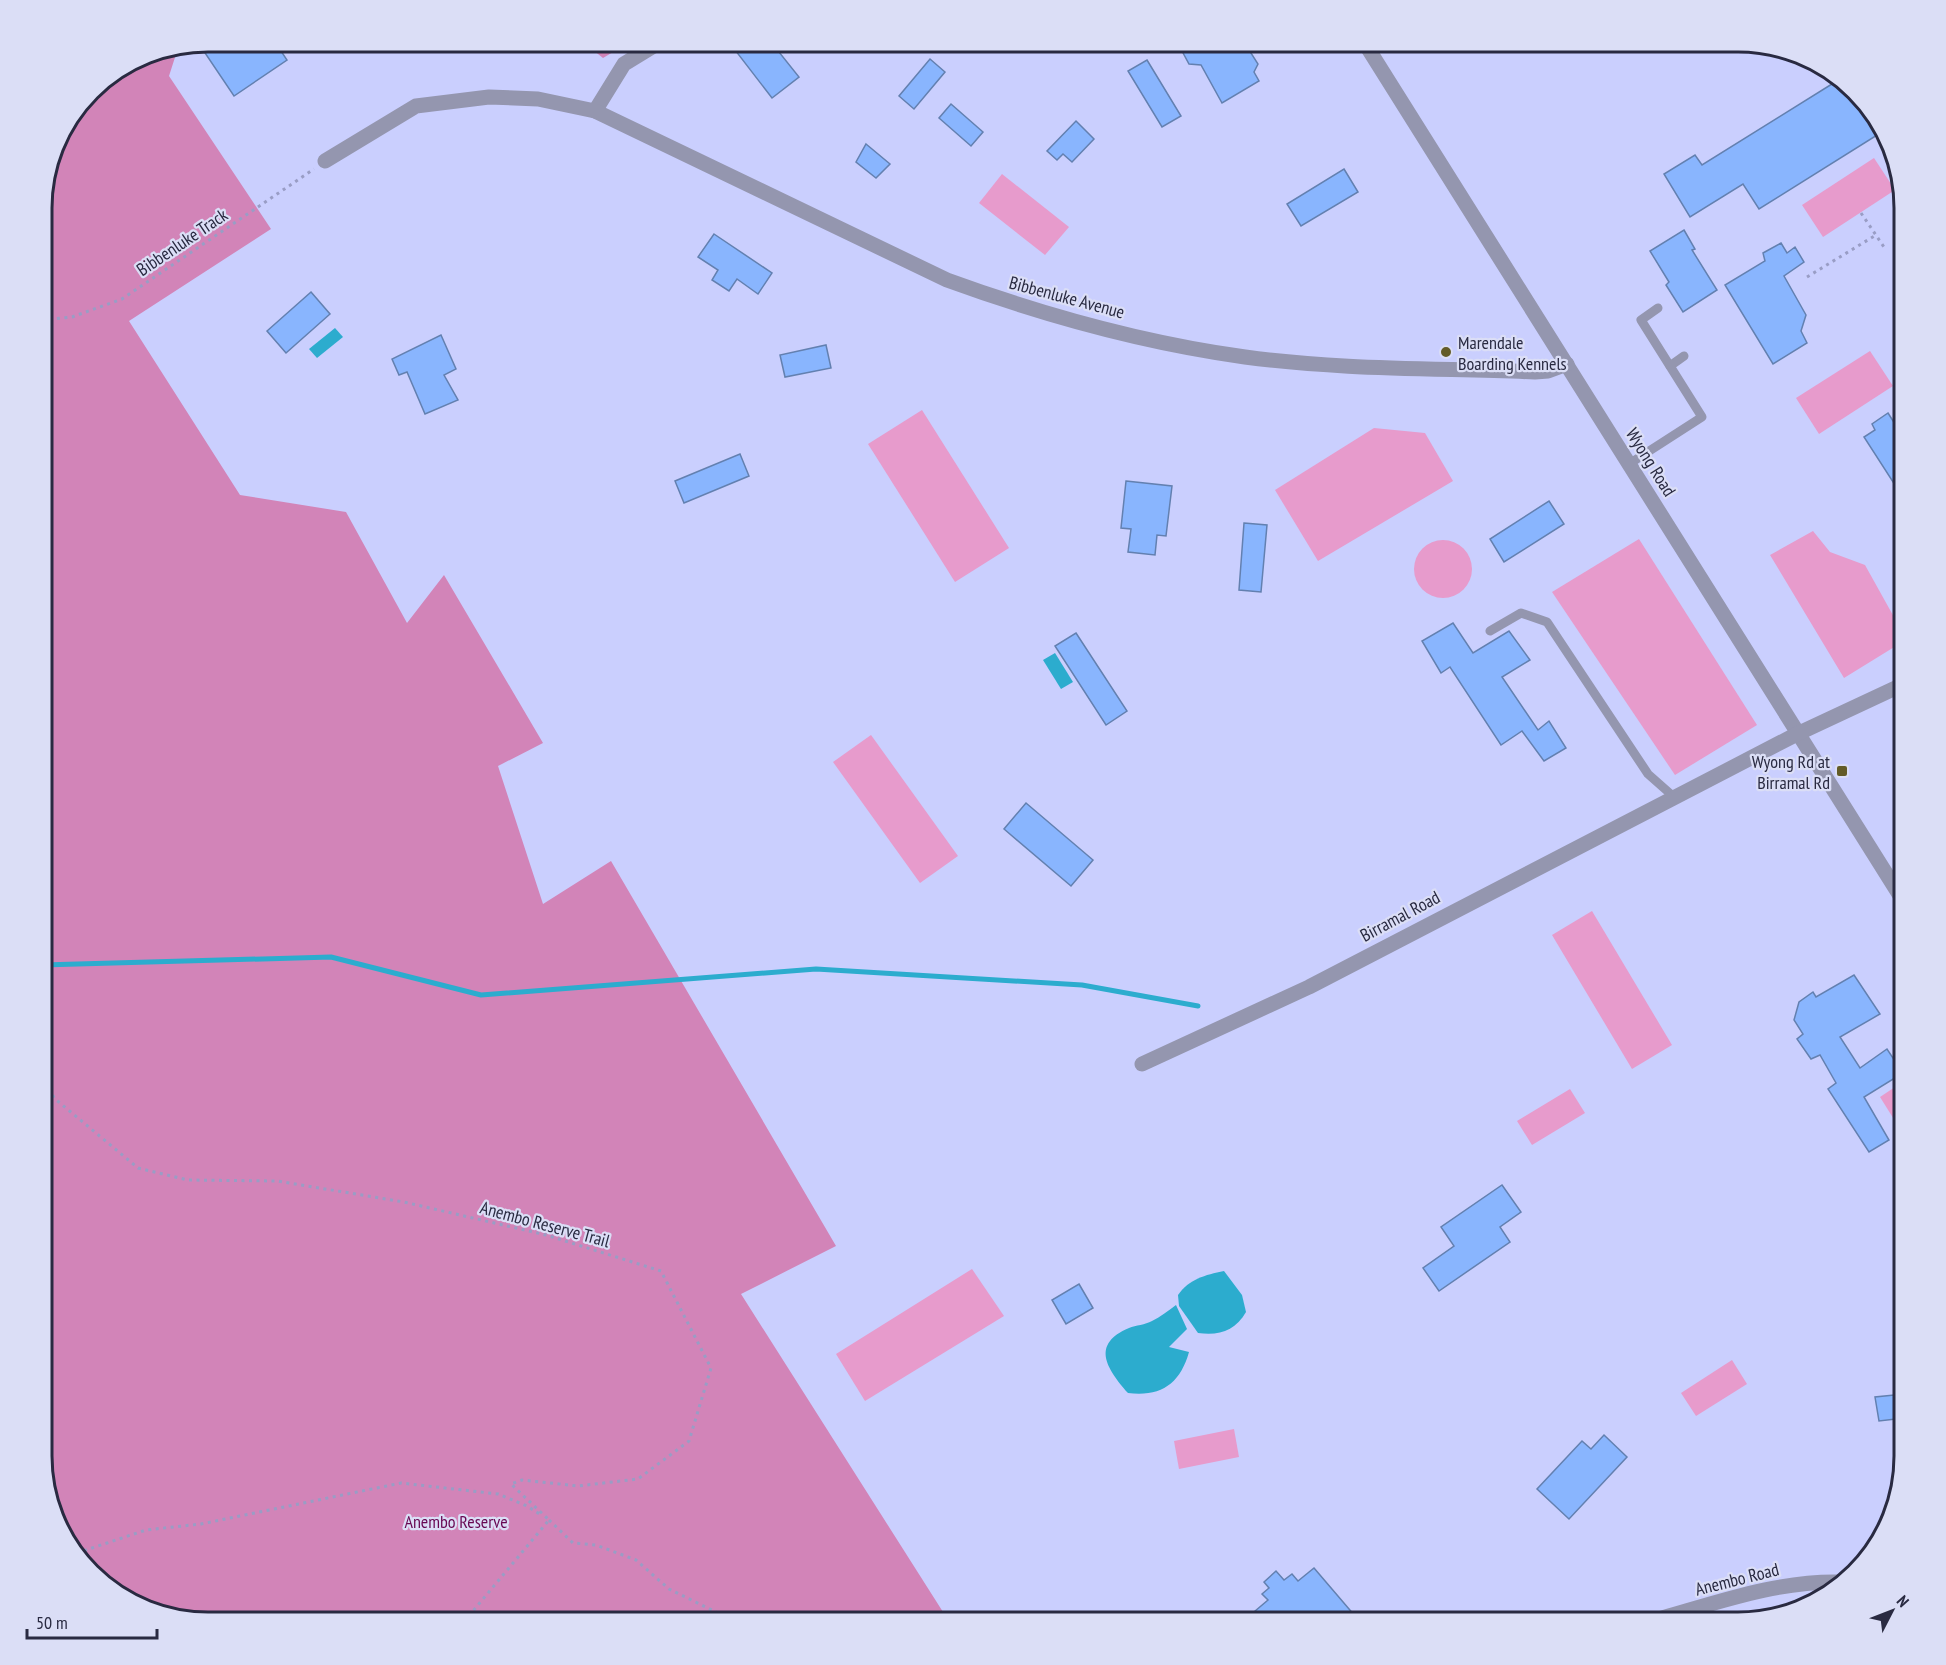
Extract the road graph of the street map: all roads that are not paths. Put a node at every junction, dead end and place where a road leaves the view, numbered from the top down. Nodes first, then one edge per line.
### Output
1 (1370, 52) edge
2 (642, 53) edge
3 (595, 111) junction
4 (325, 161) road end
5 (1658, 308) dead end
6 (1684, 356) dead end
7 (1567, 364) junction
8 (1670, 366) junction
9 (1629, 464) junction
10 (1490, 630) dead end
11 (1894, 689) edge
12 (1797, 734) junction
13 (1674, 797) junction
14 (1894, 886) edge
15 (1142, 1064) dead end
16 (1830, 1582) edge
17 (1685, 1612) edge

1 - 7 street, Wyong Road
2 - 3 street
3 - 4 street, Bibbenluke Avenue
3 - 7 street, Bibbenluke Avenue
5 - 8 lane
6 - 8 lane
7 - 9 street, Wyong Road
8 - 9 lane
9 - 12 street, Wyong Road
10 - 13 lane
11 - 12 street, Birramal Road
12 - 13 street, Birramal Road
12 - 14 street, Wyong Road
13 - 15 street, Birramal Road
16 - 17 street, Anembo Road

